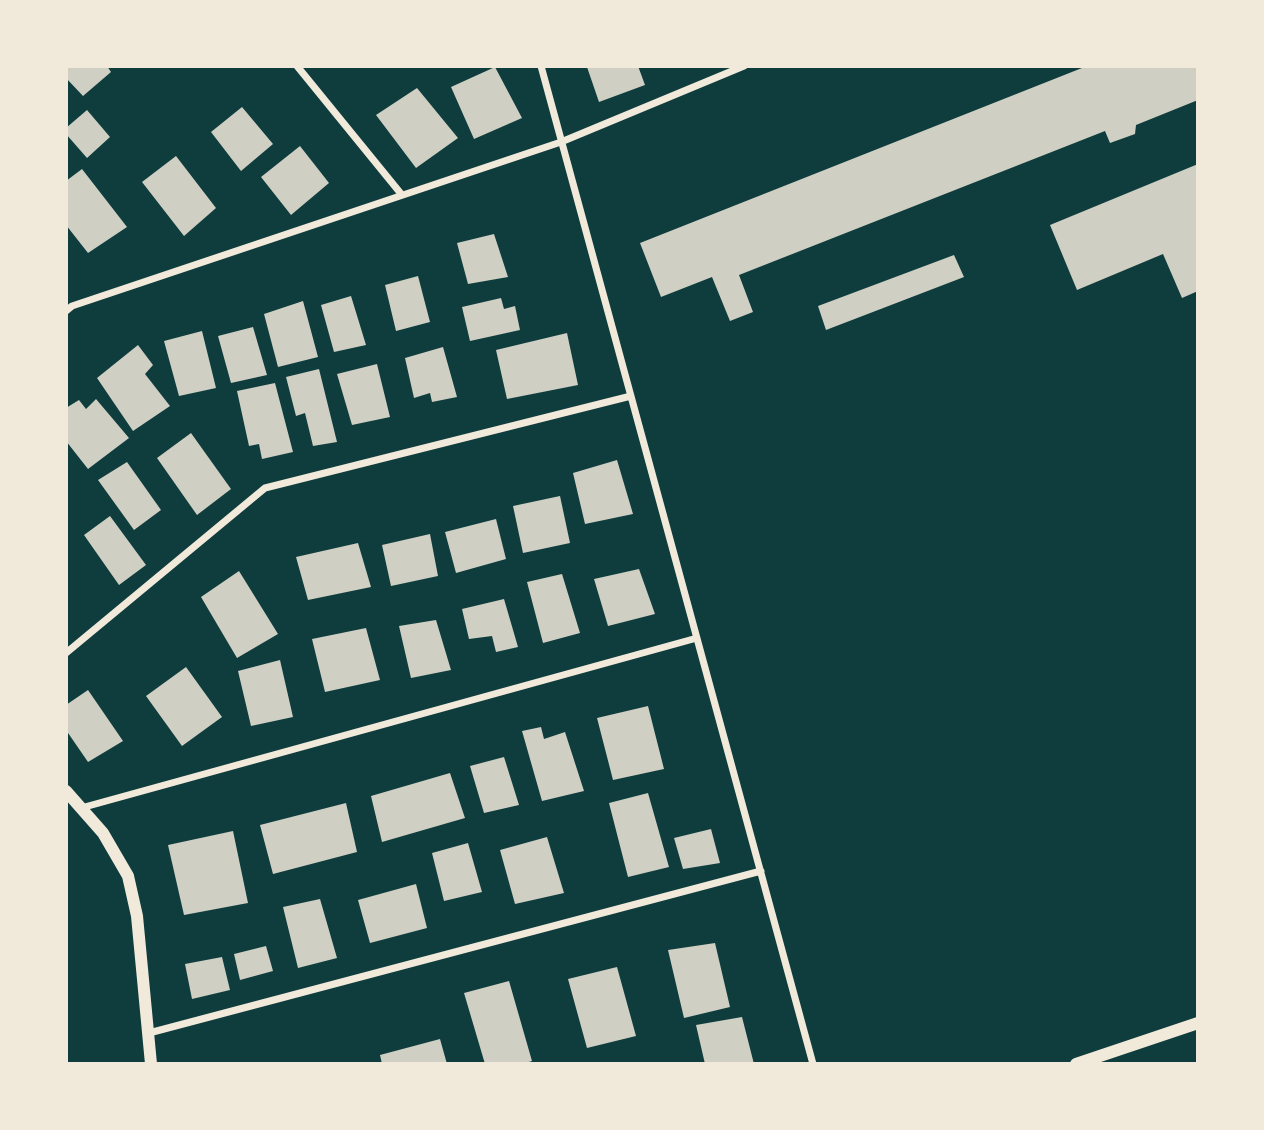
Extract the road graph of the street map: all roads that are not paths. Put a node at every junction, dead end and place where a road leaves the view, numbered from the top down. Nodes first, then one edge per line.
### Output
1 (297, 66) edge
2 (541, 66) edge
3 (744, 66) edge
4 (561, 142) junction
5 (402, 195) junction
6 (66, 299) edge
7 (69, 309) edge
8 (631, 396) junction
9 (697, 638) junction
10 (66, 653) edge
11 (66, 790) edge
12 (81, 808) junction
13 (761, 871) junction
14 (1198, 1023) edge
15 (149, 1033) junction
16 (151, 1063) edge
17 (813, 1063) edge
18 (1076, 1063) edge

1 - 5 street
2 - 4 street
3 - 4 street
4 - 5 street
4 - 8 street
5 - 7 street
6 - 7 street
8 - 9 street
8 - 10 street
9 - 12 street
9 - 13 street
11 - 12 street
12 - 15 street
13 - 15 street
13 - 17 street
14 - 18 street
15 - 16 street

